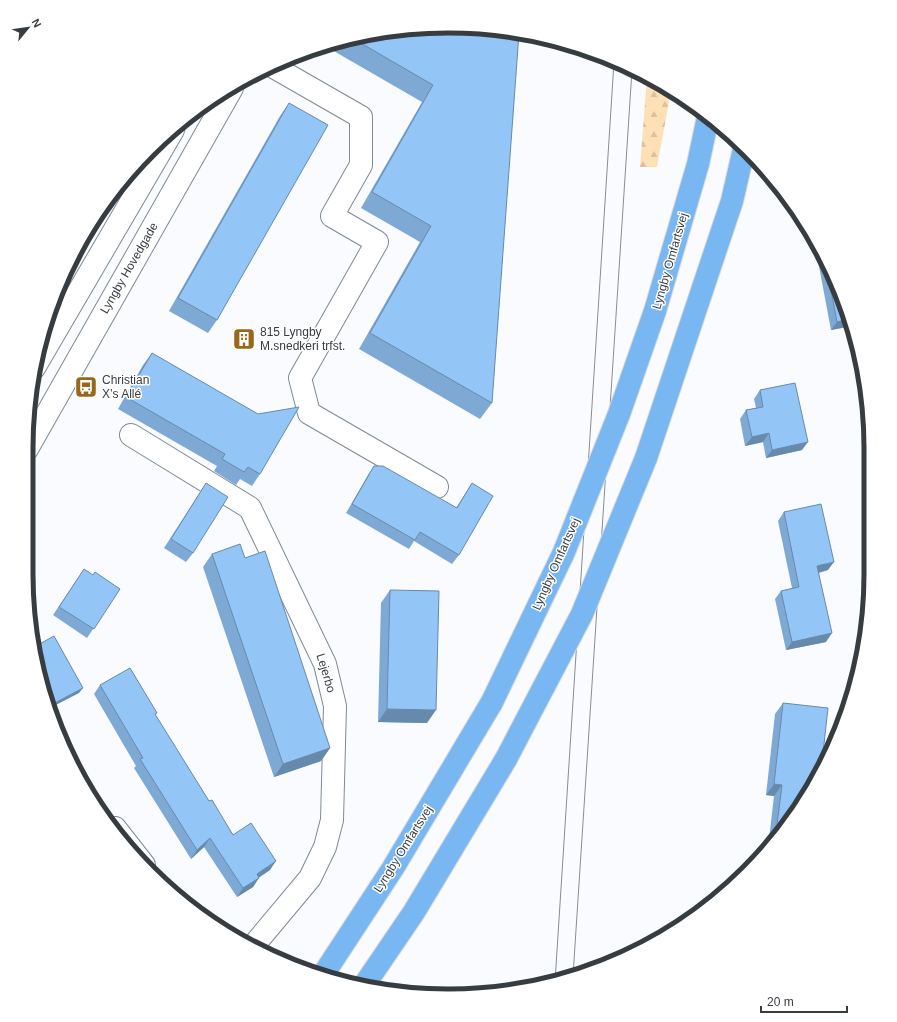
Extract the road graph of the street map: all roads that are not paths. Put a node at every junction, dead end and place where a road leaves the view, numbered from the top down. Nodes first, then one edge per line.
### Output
1 (279, 70) edge
2 (226, 98) edge
3 (707, 124) edge
4 (163, 148) edge
5 (742, 156) edge
6 (97, 260) junction
7 (125, 276) junction
8 (45, 349) edge
9 (131, 435) dead end
10 (33, 437) edge
11 (437, 487) dead end
12 (257, 942) edge
13 (326, 970) edge
14 (367, 981) edge

1 - 11 street
2 - 7 street, Lyngby Hovedgade
3 - 13 highway, Lyngby Omfartsvej, bridge
4 - 6 street
5 - 14 highway, bridge
6 - 7 street
6 - 8 street
7 - 10 street, Lyngby Hovedgade
9 - 12 street, Lejerbo

